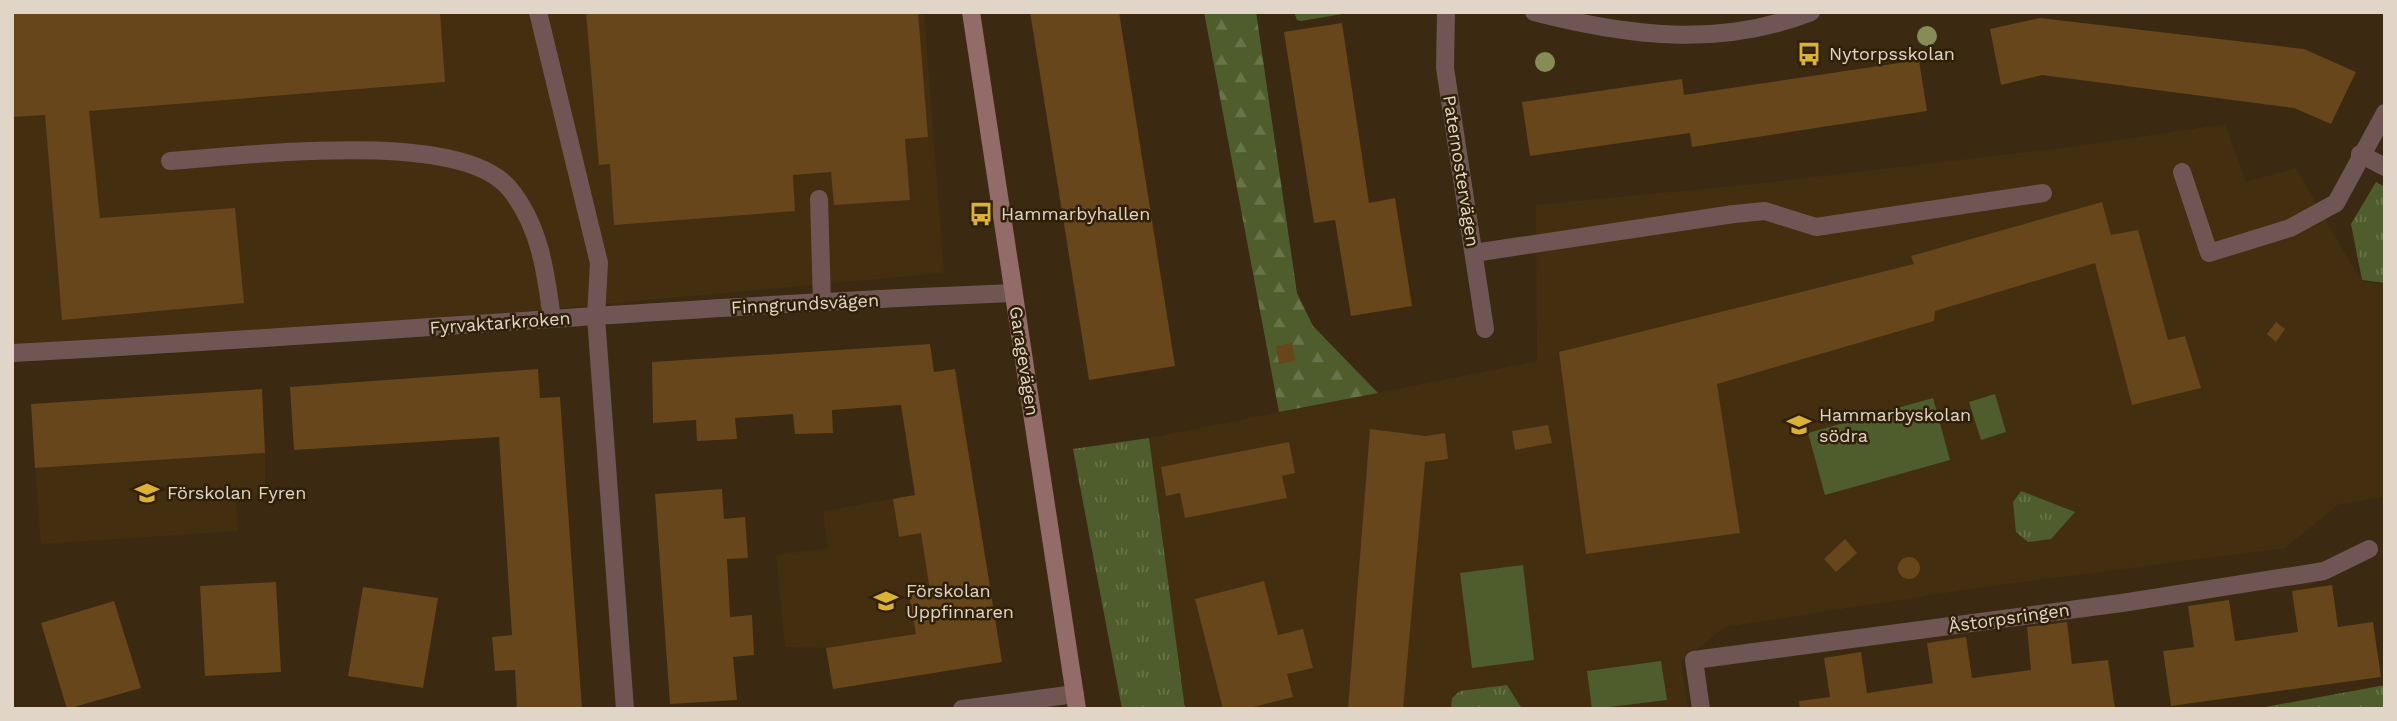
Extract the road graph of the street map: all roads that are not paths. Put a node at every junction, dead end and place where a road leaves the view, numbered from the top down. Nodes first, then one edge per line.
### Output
1 (538, 12) edge
2 (971, 12) edge
3 (1446, 12) edge
4 (1534, 12) edge
5 (1811, 12) edge
6 (2385, 113) edge
7 (2360, 154) junction
8 (170, 161) dead end
9 (2385, 167) edge
10 (2182, 172) dead end
11 (2043, 192) dead end
12 (819, 199) dead end
13 (1474, 253) junction
14 (1013, 293) junction
15 (822, 302) junction
16 (596, 317) junction
17 (552, 318) junction
18 (1485, 328) dead end
19 (12, 353) edge
20 (2369, 549) dead end
21 (1076, 701) edge
22 (625, 709) edge
23 (962, 709) edge
24 (1701, 709) edge

1 - 16 street
2 - 14 street, Garagevägen
3 - 13 street, Paternostervägen
4 - 5 street
6 - 7 street
7 - 9 street
7 - 10 street
8 - 17 street
11 - 13 street
12 - 15 street
13 - 18 street, Paternostervägen
14 - 15 street, Finngrundsvägen
14 - 21 street, Garagevägen
15 - 16 street, Finngrundsvägen
16 - 17 street, Fyrvaktarkroken
16 - 22 street, Fyrvaktarkroken
17 - 19 street, Fyrvaktarkroken
20 - 24 street, Åstorpsringen
21 - 23 street

